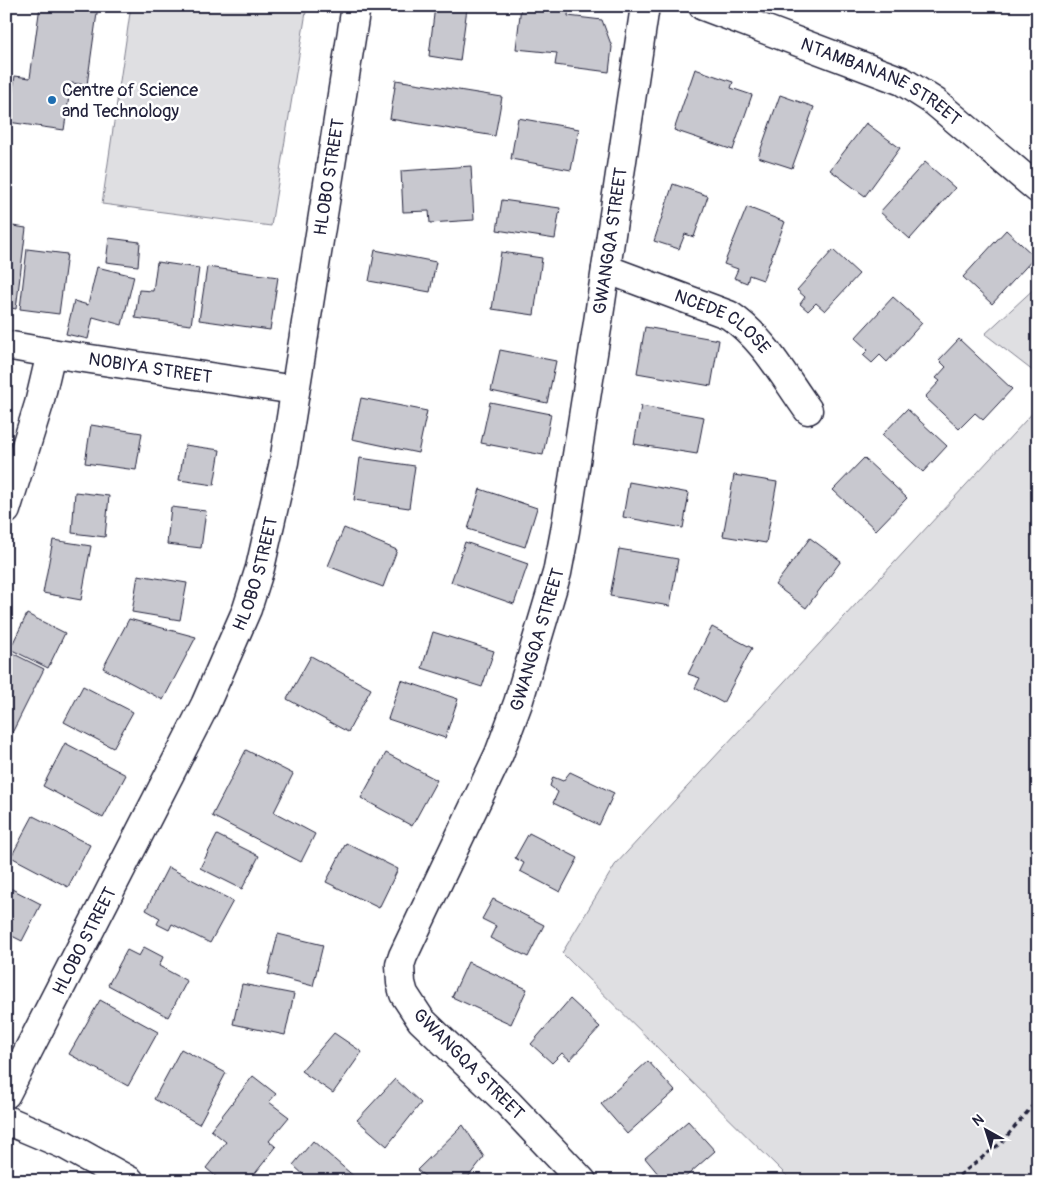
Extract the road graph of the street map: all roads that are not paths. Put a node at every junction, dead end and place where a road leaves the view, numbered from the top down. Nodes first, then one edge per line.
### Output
1 (356, 6) edge
2 (645, 6) edge
3 (703, 6) edge
4 (1038, 189) edge
5 (606, 269) junction
6 (6, 345) edge
7 (51, 353) junction
8 (295, 390) junction
9 (808, 410) dead end
10 (6, 510) edge
11 (6, 1094) edge
12 (6, 1120) edge
13 (130, 1181) edge
14 (582, 1181) edge

1 - 8 street, HLOBO STREET
2 - 5 street, GWANGQA STREET
3 - 4 street, NTAMBANANE STREET
5 - 9 street, NCEDE CLOSE
5 - 14 street, GWANGQA STREET
6 - 7 street, NOBIYA STREET
7 - 8 street, NOBIYA STREET
7 - 10 street
8 - 11 street, HLOBO STREET
12 - 13 street

